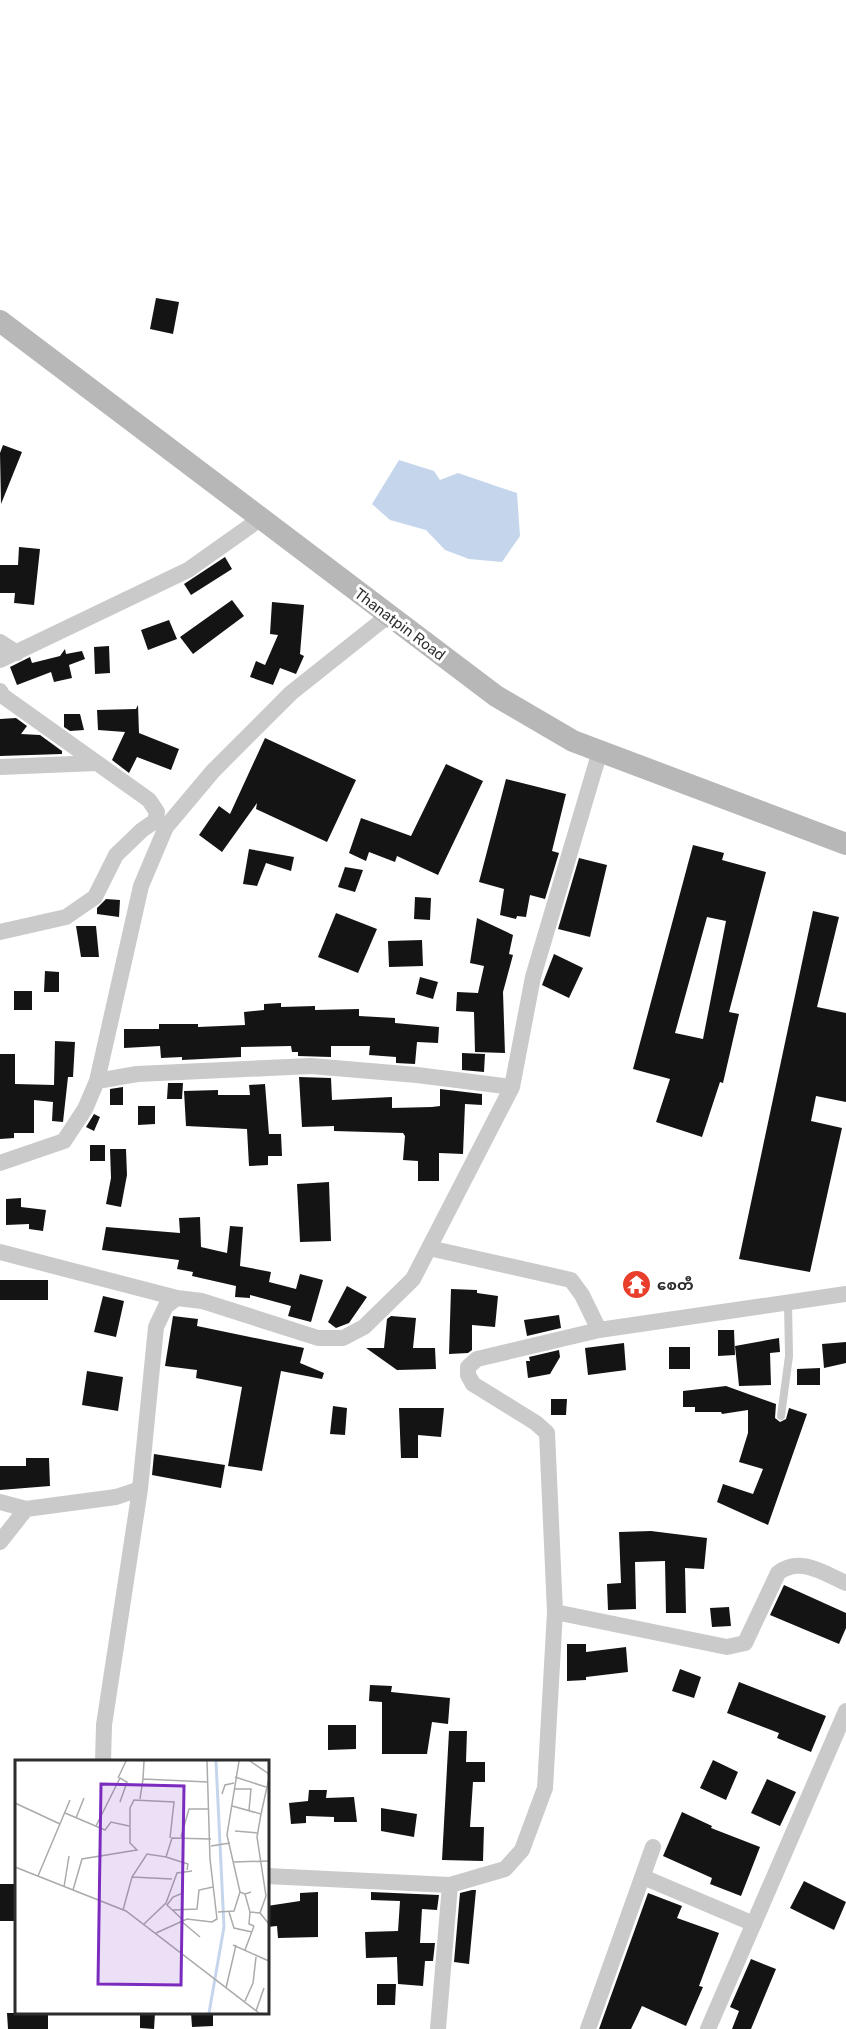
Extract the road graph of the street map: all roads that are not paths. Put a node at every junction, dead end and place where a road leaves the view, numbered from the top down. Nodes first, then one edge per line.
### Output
1 (0, 321) edge
2 (260, 519) junction
3 (389, 615) junction
4 (0, 642) edge
5 (17, 653) junction
6 (0, 660) edge
7 (0, 691) edge
8 (600, 751) junction
9 (97, 763) junction
10 (0, 767) edge
11 (846, 844) edge
12 (0, 932) edge
13 (97, 1081) junction
14 (512, 1087) junction
15 (0, 1163) edge
16 (429, 1248) junction
17 (0, 1252) edge
18 (846, 1294) edge
19 (177, 1298) junction
20 (788, 1303) junction
21 (599, 1330) junction
22 (781, 1416) dead end
23 (140, 1489) junction
24 (0, 1502) edge
25 (26, 1509) junction
26 (0, 1542) edge
27 (846, 1582) edge
28 (555, 1612) junction
29 (846, 1711) edge
30 (102, 1760) edge
31 (653, 1847) dead end
32 (268, 1876) edge
33 (643, 1876) junction
34 (450, 1885) junction
35 (754, 1924) junction
36 (438, 2029) edge
37 (588, 2029) edge
38 (708, 2029) edge

1 - 2 main road, Thanatpin Road
2 - 3 main road, Thanatpin Road
2 - 5 street
3 - 8 main road, Thanatpin Road
3 - 13 street
4 - 5 street
5 - 6 street
7 - 9 street
8 - 11 main road, Thanatpin Road
8 - 14 street
9 - 10 street
9 - 12 street
13 - 14 street
13 - 15 street
14 - 16 street
16 - 19 street
16 - 21 street
17 - 19 street
18 - 20 street
19 - 23 street
20 - 21 street
20 - 22 lane
21 - 28 street
23 - 25 street
23 - 30 street
24 - 25 street
25 - 26 street
27 - 28 street
28 - 34 street
29 - 35 street
31 - 33 street
32 - 34 street
33 - 35 street
33 - 37 street
34 - 36 street
35 - 38 street

